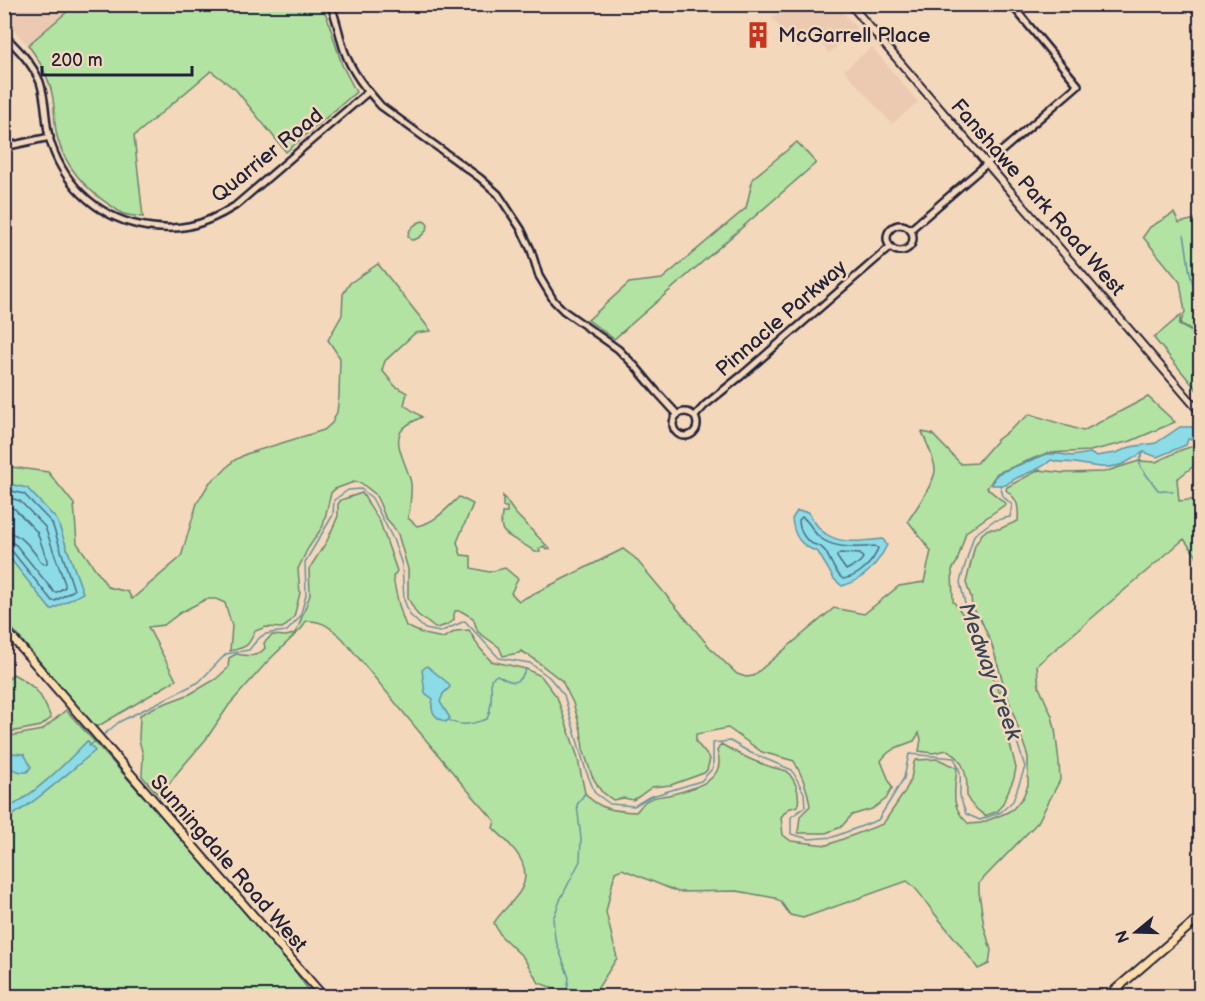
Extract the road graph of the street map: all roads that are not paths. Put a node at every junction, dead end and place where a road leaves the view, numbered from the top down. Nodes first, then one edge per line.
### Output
1 (330, 4) edge
2 (850, 4) edge
3 (1011, 4) edge
4 (4, 35) edge
5 (368, 92) junction
6 (50, 137) junction
7 (4, 147) edge
8 (987, 163) junction
9 (909, 230) junction
10 (890, 247) junction
11 (1200, 412) edge
12 (677, 414) junction
13 (695, 416) junction
14 (4, 628) edge
15 (1200, 919) edge
16 (323, 996) edge
17 (1108, 996) edge

1 - 5 street
2 - 8 main road, Fanshawe Park Road West
3 - 8 street
4 - 6 street, Quarrier Road
5 - 6 street, Quarrier Road
5 - 12 street
6 - 7 street
8 - 9 street
8 - 11 main road, Fanshawe Park Road West
9 - 10 street
9 - 10 street
10 - 13 street, Pinnacle Parkway
12 - 13 street
12 - 13 street
14 - 16 main road, Sunningdale Road West
15 - 17 main road

